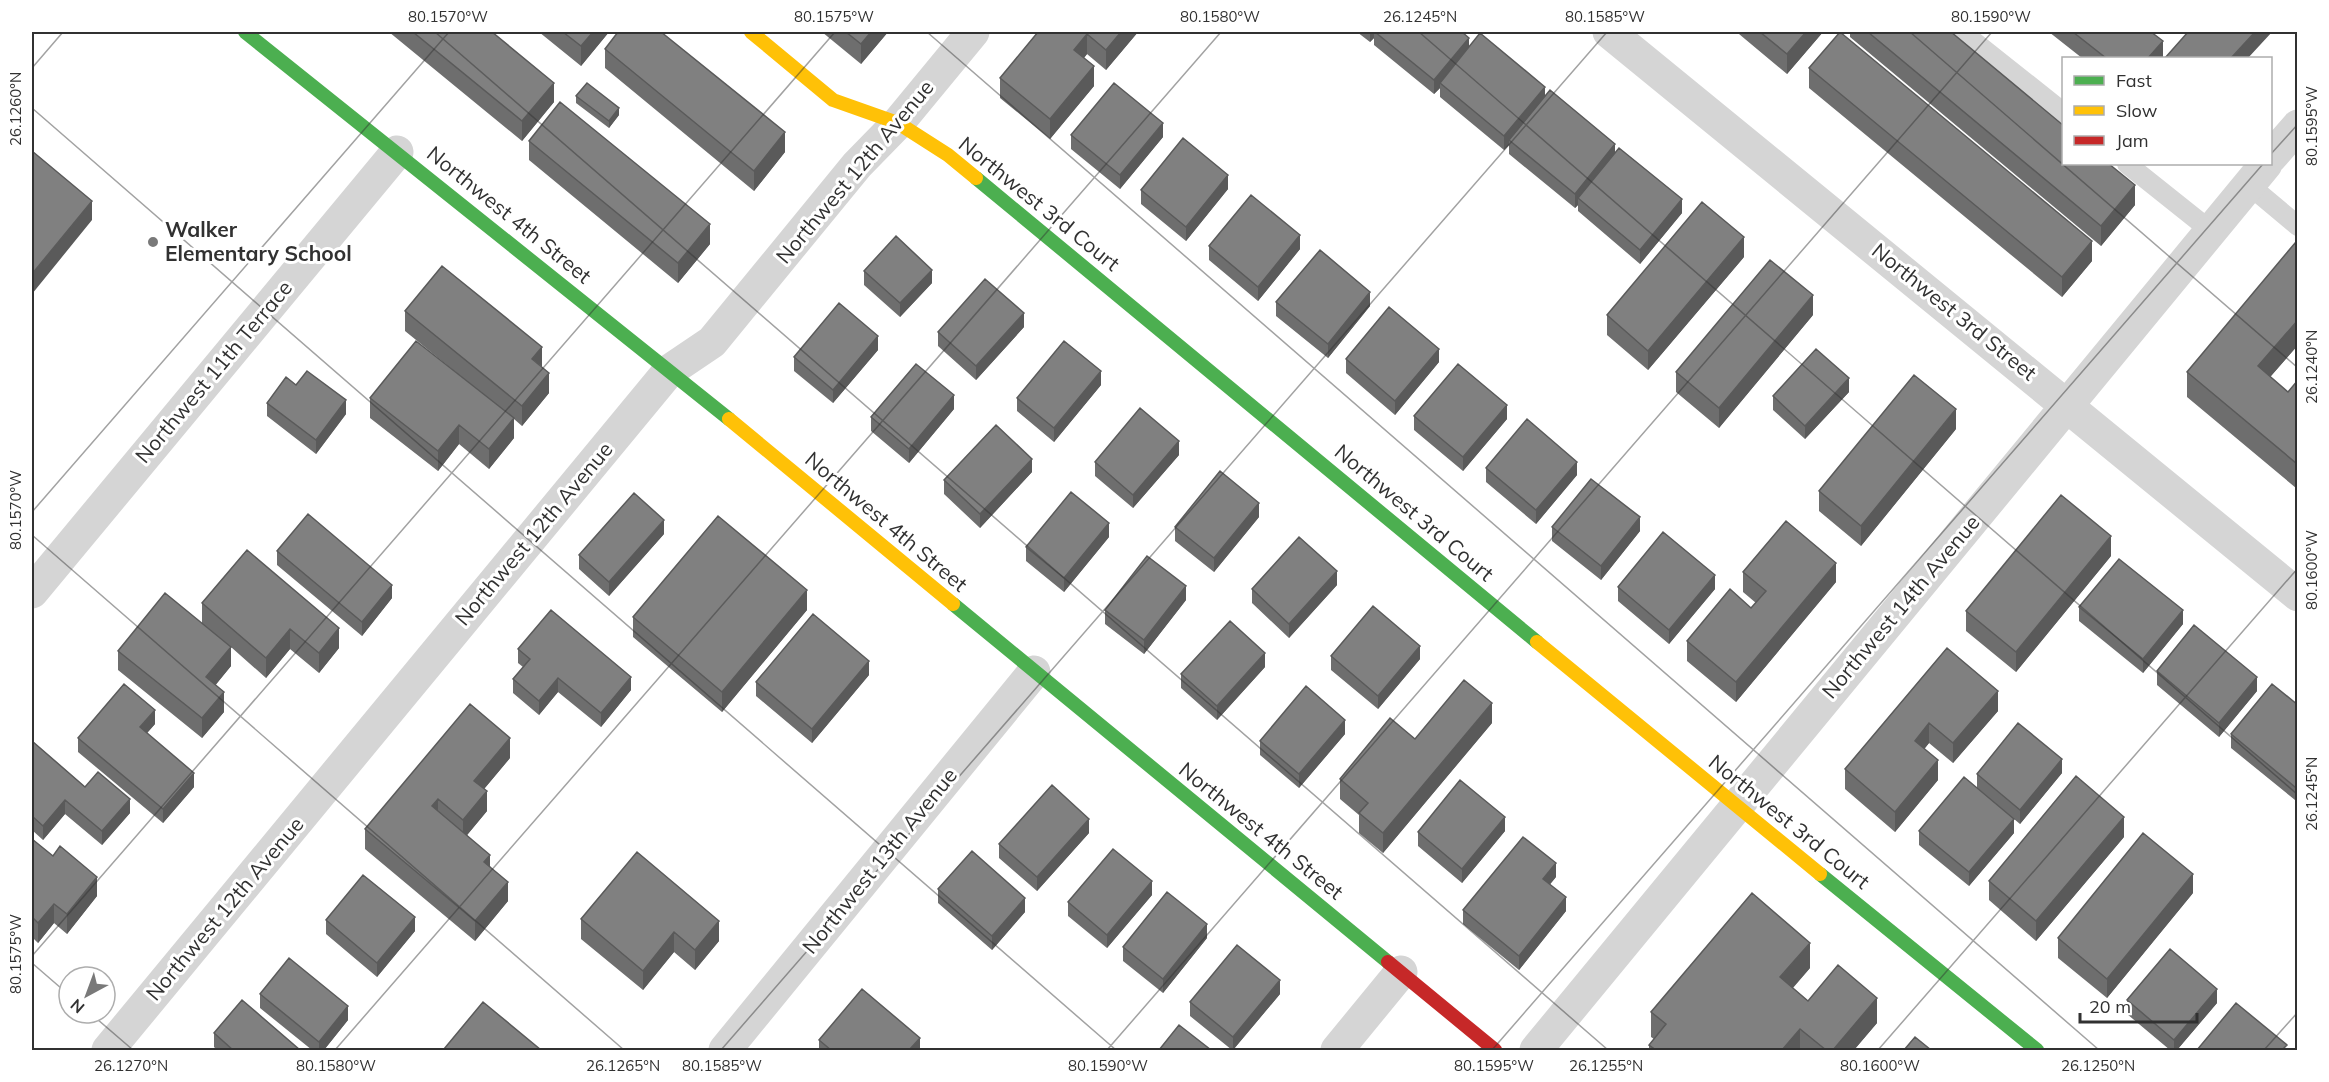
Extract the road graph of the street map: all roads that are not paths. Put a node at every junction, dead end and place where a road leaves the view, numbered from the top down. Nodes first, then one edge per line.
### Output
1 (245, 32) edge
2 (751, 32) edge
3 (973, 32) edge
4 (1609, 32) edge
5 (1962, 32) edge
6 (268, 38) edge
7 (2062, 111) edge
8 (898, 123) junction
9 (2298, 126) edge
10 (397, 152) junction
11 (2272, 157) edge
12 (2128, 165) edge
13 (2258, 174) edge
14 (2298, 226) edge
15 (2211, 231) junction
16 (669, 371) junction
17 (2068, 405) junction
18 (32, 592) edge
19 (2298, 595) edge
20 (1034, 672) junction
21 (1735, 806) junction
22 (1401, 972) junction
23 (108, 1050) edge
24 (725, 1050) edge
25 (1336, 1050) edge
26 (1495, 1050) edge
27 (1536, 1050) edge
28 (2037, 1050) edge

1 - 6 street, Northwest 4th Street
2 - 8 street, Northwest 3rd Court
3 - 8 street, Northwest 12th Avenue
4 - 17 street, Northwest 3rd Street
5 - 7 lane
6 - 10 street, Northwest 4th Street
8 - 16 street, Northwest 12th Avenue
8 - 21 street, Northwest 3rd Court
9 - 11 street
10 - 16 street, Northwest 4th Street
10 - 18 street, Northwest 11th Terrace
12 - 15 lane
13 - 14 lane
13 - 15 street, Northwest 14th Avenue
15 - 17 street, Northwest 14th Avenue
16 - 20 street, Northwest 4th Street
16 - 23 street, Northwest 12th Avenue
17 - 19 street, Northwest 3rd Street
17 - 21 street, Northwest 14th Avenue
20 - 22 street, Northwest 4th Street
20 - 24 street, Northwest 13th Avenue
21 - 27 street, Northwest 14th Avenue
21 - 28 street, Northwest 3rd Court
22 - 25 street
22 - 26 street, Northwest 4th Street

